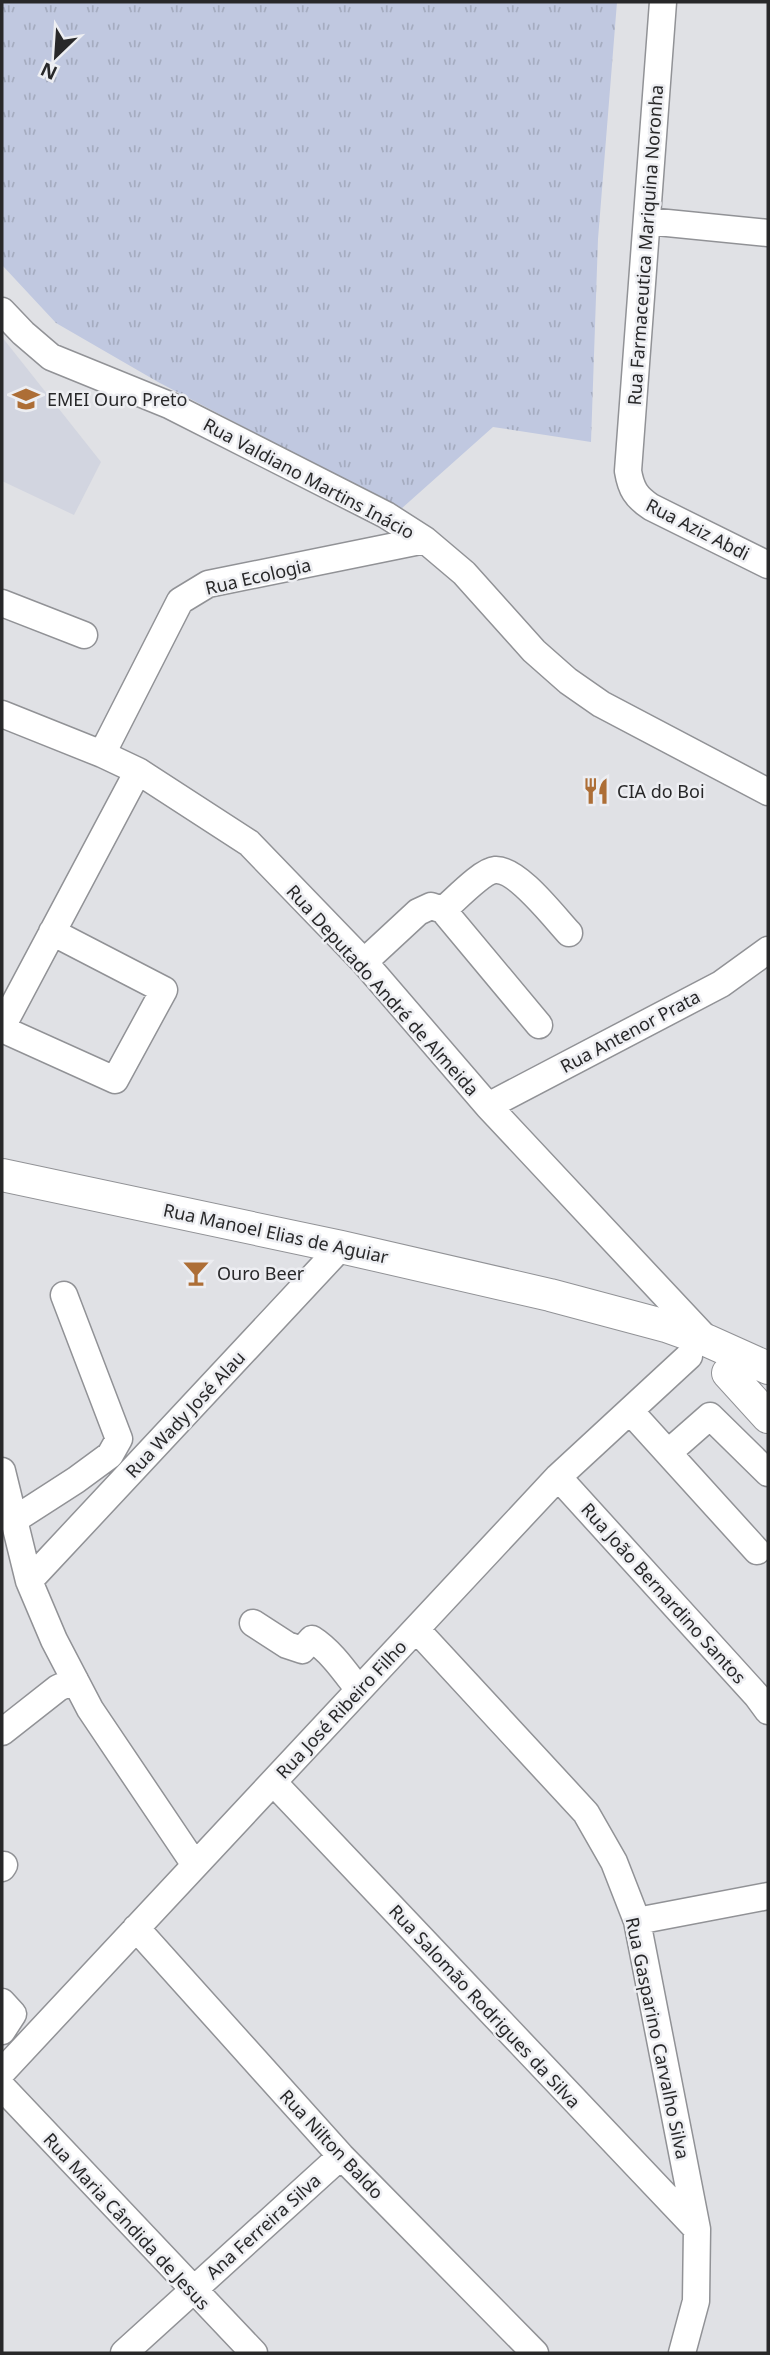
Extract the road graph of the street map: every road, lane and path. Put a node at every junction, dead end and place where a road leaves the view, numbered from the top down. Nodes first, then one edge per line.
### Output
1 (663, 2) edge
2 (647, 221) junction
3 (768, 233) edge
4 (2, 311) edge
5 (631, 488) joint
6 (425, 540) junction
7 (768, 565) edge
8 (2, 603) edge
9 (85, 635) dead end
10 (2, 714) edge
11 (102, 754) junction
12 (138, 771) junction
13 (768, 792) edge
14 (443, 910) junction
15 (52, 932) junction
16 (569, 933) dead end
17 (768, 950) edge
18 (364, 962) junction
19 (539, 1025) dead end
20 (2, 1028) edge
21 (488, 1106) junction
22 (2, 1175) edge
23 (341, 1247) junction
24 (64, 1295) dead end
25 (699, 1349) junction
26 (768, 1368) edge
27 (728, 1373) junction
28 (768, 1390) edge
29 (629, 1411) junction
30 (768, 1417) edge
31 (669, 1452) junction
32 (2, 1471) edge
33 (768, 1474) edge
34 (558, 1477) junction
35 (14, 1520) junction
36 (757, 1550) dead end
37 (29, 1581) junction
38 (253, 1623) dead end
39 (416, 1629) junction
40 (75, 1680) junction
41 (359, 1690) junction
42 (768, 1711) edge
43 (2, 1732) edge
44 (273, 1782) junction
45 (195, 1865) junction
46 (768, 1896) edge
47 (637, 1921) junction
48 (136, 1928) junction
49 (2, 2002) edge
50 (2, 2031) edge
51 (2, 2072) edge
52 (2, 2087) edge
53 (341, 2156) junction
54 (696, 2229) junction
55 (192, 2291) junction
56 (124, 2353) edge
57 (254, 2353) edge
58 (535, 2353) edge
59 (682, 2353) edge

1 - 2 street, Rua Farmaceutica Mariquina Noronha
2 - 3 street
2 - 5 street, Rua Farmaceutica Mariquina Noronha
4 - 6 street, Rua Valdiano Martins Inácio
5 - 7 street, Rua Aziz Abdi
6 - 11 street, Rua Ecologia
6 - 13 street, Rua Valdiano Martins Inácio
8 - 9 street
10 - 11 street, Rua Deputado André de Almeida
11 - 12 street, Rua Deputado André de Almeida
12 - 15 street
12 - 18 street, Rua Deputado André de Almeida
14 - 16 street
14 - 18 street
14 - 19 street
15 - 20 street
15 - 20 street
17 - 21 street, Rua Antenor Prata
18 - 21 street, Rua Deputado André de Almeida
21 - 25 street, Rua Deputado André de Almeida
22 - 23 main road, Rua Manoel Elias de Aguiar
23 - 25 main road, Rua Manoel Elias de Aguiar
23 - 37 street, Rua Wady José Alau
24 - 35 street
25 - 26 main road, Rua Manoel Elias de Aguiar
25 - 27 main road, Rua Manoel Elias de Aguiar
25 - 29 street, Rua José Ribeiro Filho
27 - 28 main road, Rua Manoel Elias de Aguiar
27 - 30 main road
29 - 31 street
29 - 34 street, Rua José Ribeiro Filho
31 - 33 street
31 - 36 street
32 - 35 street
34 - 39 street, Rua José Ribeiro Filho
34 - 42 street, Rua João Bernardino Santos
35 - 37 street
37 - 40 street
38 - 41 street
39 - 41 street, Rua José Ribeiro Filho
39 - 47 street, Rua Gasparino Carvalho Silva
40 - 43 street
40 - 45 street
41 - 44 street, Rua José Ribeiro Filho
44 - 45 street, Rua José Ribeiro Filho
44 - 54 street, Rua Salomão Rodrigues da Silva
45 - 48 street, Rua José Ribeiro Filho
46 - 47 street
47 - 54 street, Rua Gasparino Carvalho Silva
48 - 51 street, Rua José Ribeiro Filho
48 - 53 street, Rua Nilton Baldo
49 - 50 street
52 - 55 street, Rua Maria Cândida de Jesus
53 - 55 street, Ana Ferreira Silva
53 - 58 street, Rua Nilton Baldo
54 - 59 street, Rua Gasparino Carvalho Silva
55 - 56 street, Ana Ferreira Silva
55 - 57 street, Rua Maria Cândida de Jesus

